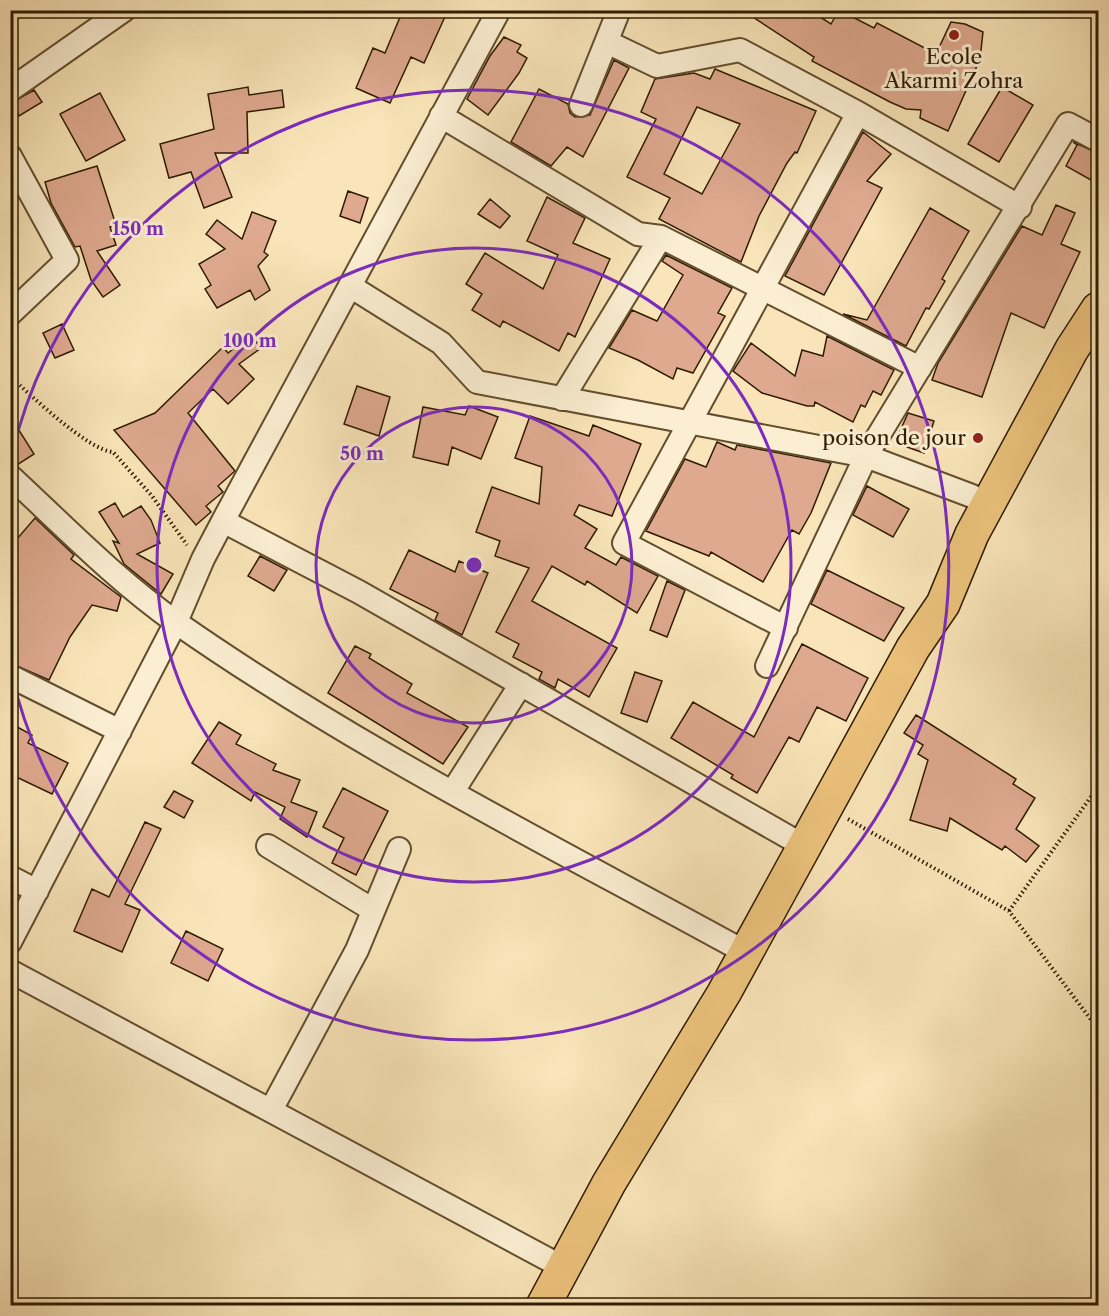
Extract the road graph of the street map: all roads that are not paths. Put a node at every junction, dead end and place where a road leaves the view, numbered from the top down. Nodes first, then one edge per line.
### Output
1 (124, 10) edge
2 (500, 10) edge
3 (619, 10) edge
4 (607, 42) junction
5 (10, 90) edge
6 (581, 105) dead end
7 (858, 113) junction
8 (441, 116) junction
9 (1098, 140) edge
10 (10, 156) edge
11 (1020, 207) junction
12 (661, 237) junction
13 (350, 286) junction
14 (763, 288) junction
15 (1098, 309) edge
16 (10, 314) edge
17 (920, 368) junction
18 (562, 399) junction
19 (689, 423) junction
20 (866, 456) junction
21 (10, 476) edge
22 (988, 506) junction
23 (223, 521) junction
24 (176, 622) junction
25 (786, 628) junction
26 (767, 666) dead end
27 (10, 676) edge
28 (521, 684) junction
29 (120, 731) junction
30 (453, 791) junction
31 (268, 846) dead end
32 (804, 846) junction
33 (399, 849) dead end
34 (10, 876) edge
35 (37, 891) junction
36 (373, 910) junction
37 (10, 942) edge
38 (745, 952) junction
39 (10, 971) edge
40 (271, 1110) junction
41 (564, 1268) junction
42 (543, 1305) edge

1 - 5 street
2 - 8 street
3 - 4 street
4 - 6 street
4 - 7 street
7 - 11 street
7 - 14 street
8 - 12 street
8 - 13 street
9 - 11 street
10 - 16 street
11 - 17 street
12 - 14 street
12 - 18 street
13 - 18 street
13 - 23 street
14 - 17 street
14 - 19 street
15 - 22 main road
17 - 20 street
18 - 19 street
19 - 20 street
19 - 25 street
20 - 22 street
20 - 25 street
21 - 24 street
22 - 32 main road
23 - 24 street
23 - 28 street
24 - 29 street
24 - 30 street
25 - 26 street
27 - 29 street
28 - 30 street
28 - 32 street
29 - 35 street
30 - 38 street
31 - 36 street
32 - 38 main road
33 - 36 street
34 - 35 street
35 - 37 street
36 - 40 street
38 - 41 main road
39 - 40 street
40 - 41 street
41 - 42 main road

